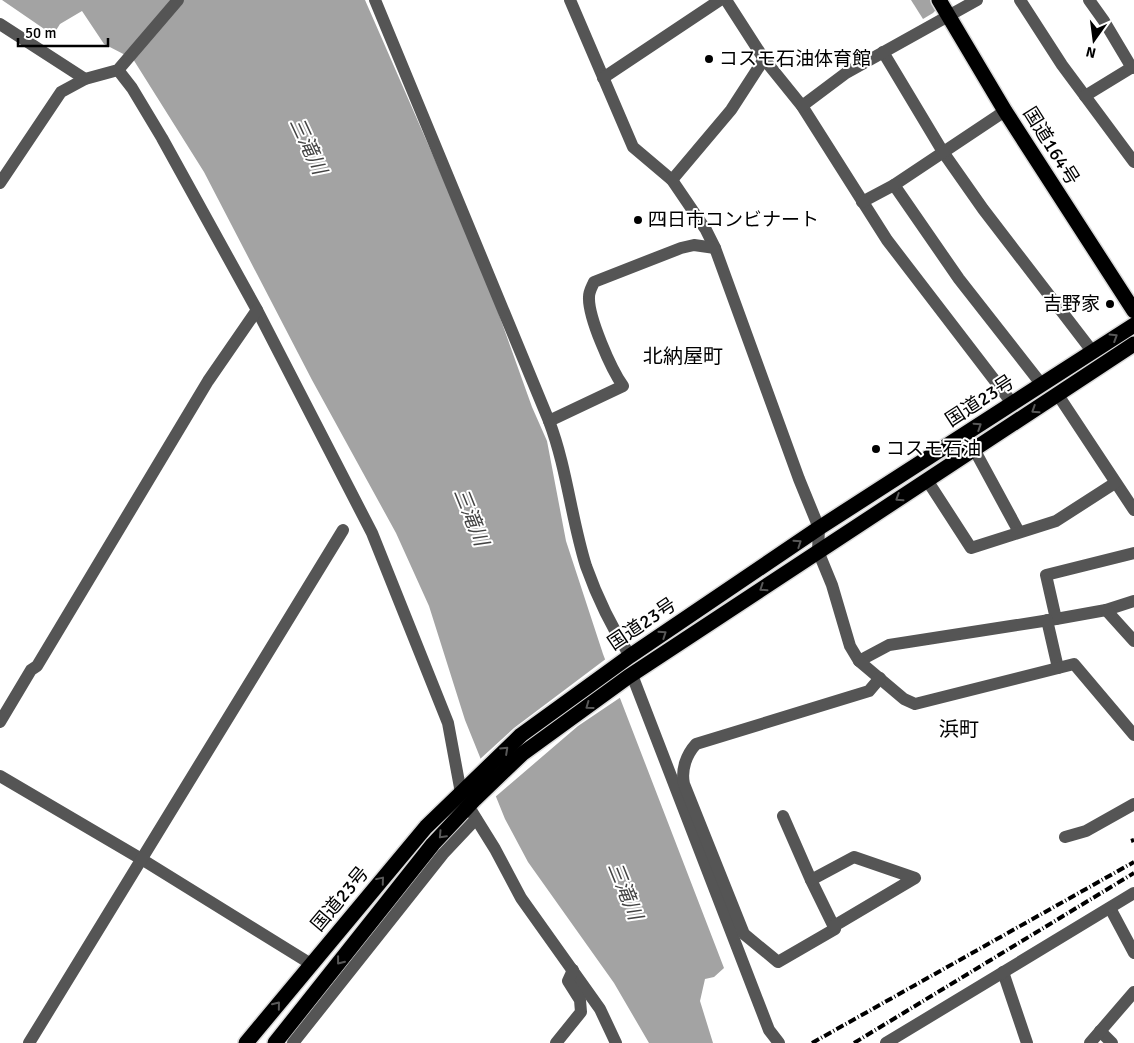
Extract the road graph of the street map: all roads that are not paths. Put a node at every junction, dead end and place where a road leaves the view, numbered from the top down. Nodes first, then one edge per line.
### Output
1 (178, 0) edge
2 (375, 0) edge
3 (570, 0) edge
4 (720, 0) edge
5 (726, 0) edge
6 (977, 0) edge
7 (1020, 0) edge
8 (1089, 0) edge
9 (943, 7) edge
10 (0, 24) edge
11 (883, 52) junction
12 (764, 59) junction
13 (122, 66) junction
14 (1133, 67) edge
15 (603, 78) junction
16 (85, 79) junction
17 (1085, 96) junction
18 (802, 106) junction
19 (1005, 111) junction
20 (944, 152) junction
21 (1134, 162) edge
22 (672, 180) junction
23 (0, 183) edge
24 (894, 185) junction
25 (862, 202) junction
26 (715, 248) junction
27 (257, 310) junction
28 (1134, 311) edge
29 (1134, 325) edge
30 (1134, 344) edge
31 (1092, 351) junction
32 (1042, 385) junction
33 (1058, 395) junction
34 (1012, 403) junction
35 (549, 421) junction
36 (974, 449) junction
37 (927, 480) junction
38 (1115, 483) junction
39 (1134, 510) edge
40 (820, 528) junction
41 (343, 530) dead end
42 (1019, 532) junction
43 (818, 551) junction
44 (1134, 553) edge
45 (1134, 601) edge
46 (1106, 610) junction
47 (1051, 620) junction
48 (1134, 641) edge
49 (626, 658) junction
50 (859, 661) junction
51 (1058, 668) junction
52 (630, 676) junction
53 (880, 678) junction
54 (0, 722) edge
55 (1134, 735) edge
56 (0, 776) edge
57 (468, 795) junction
58 (1134, 804) edge
59 (783, 816) dead end
60 (476, 819) junction
61 (1065, 837) dead end
62 (143, 860) junction
63 (811, 880) junction
64 (1134, 892) edge
65 (1110, 908) junction
66 (834, 926) junction
67 (1134, 953) edge
68 (311, 964) junction
69 (572, 970) junction
70 (1003, 972) junction
71 (1134, 992) edge
72 (1100, 1031) junction
73 (29, 1043) edge
74 (246, 1043) edge
75 (275, 1043) edge
76 (293, 1043) edge
77 (556, 1043) edge
78 (616, 1043) edge
79 (778, 1043) edge
80 (886, 1043) edge
81 (1027, 1043) edge
82 (1090, 1043) edge
83 (1112, 1043) edge

1 - 13 street
2 - 35 street
3 - 15 street
4 - 15 street
5 - 12 street
6 - 9 street
7 - 17 street
8 - 14 street
9 - 11 street
9 - 19 highway, 国道164号
10 - 16 street
11 - 18 street
11 - 20 street
12 - 18 street
12 - 22 street
13 - 16 street
13 - 27 street
14 - 17 street
15 - 22 street
16 - 23 street
17 - 21 street
18 - 25 street
19 - 20 street
19 - 28 highway, 国道164号
20 - 24 street
20 - 31 street
22 - 26 street
24 - 25 street
24 - 32 street
25 - 34 street
26 - 35 street
26 - 40 street
27 - 54 street
27 - 57 street
31 -> 29 highway, 国道23号
30 - 33 highway, 国道23号
31 - 32 highway, 国道23号
32 - 34 highway, 国道23号
33 -> 36 highway, 国道23号
33 - 38 street
40 -> 34 highway, 国道23号
35 - 49 street
36 - 37 highway, 国道23号
36 - 42 street
37 - 42 street
37 -> 43 highway, 国道23号
38 - 39 street
38 - 42 street
40 - 43 street
49 -> 40 highway, 国道23号
41 - 62 street
43 - 50 street
43 -> 52 highway, 国道23号
44 - 47 street
45 - 46 street
46 - 47 street
46 - 48 street
47 - 50 street
47 - 51 street
57 -> 49 highway, 国道23号
50 - 53 street
51 - 53 street
51 - 55 street
52 -> 57 highway, 国道23号
52 - 79 street
53 - 66 street
56 - 62 street
57 - 60 street
68 -> 57 highway, 国道23号
57 -> 75 highway, 国道23号
58 - 61 street
59 - 63 street
60 - 69 street
60 - 76 street
62 - 68 street
62 - 73 street
63 - 66 street
63 - 66 street
64 - 65 street
65 - 67 street
65 - 70 street
74 -> 68 highway, 国道23号
69 - 77 street
69 - 78 street
70 - 80 street
70 - 81 street
71 - 72 street
72 - 82 street
72 - 83 street

